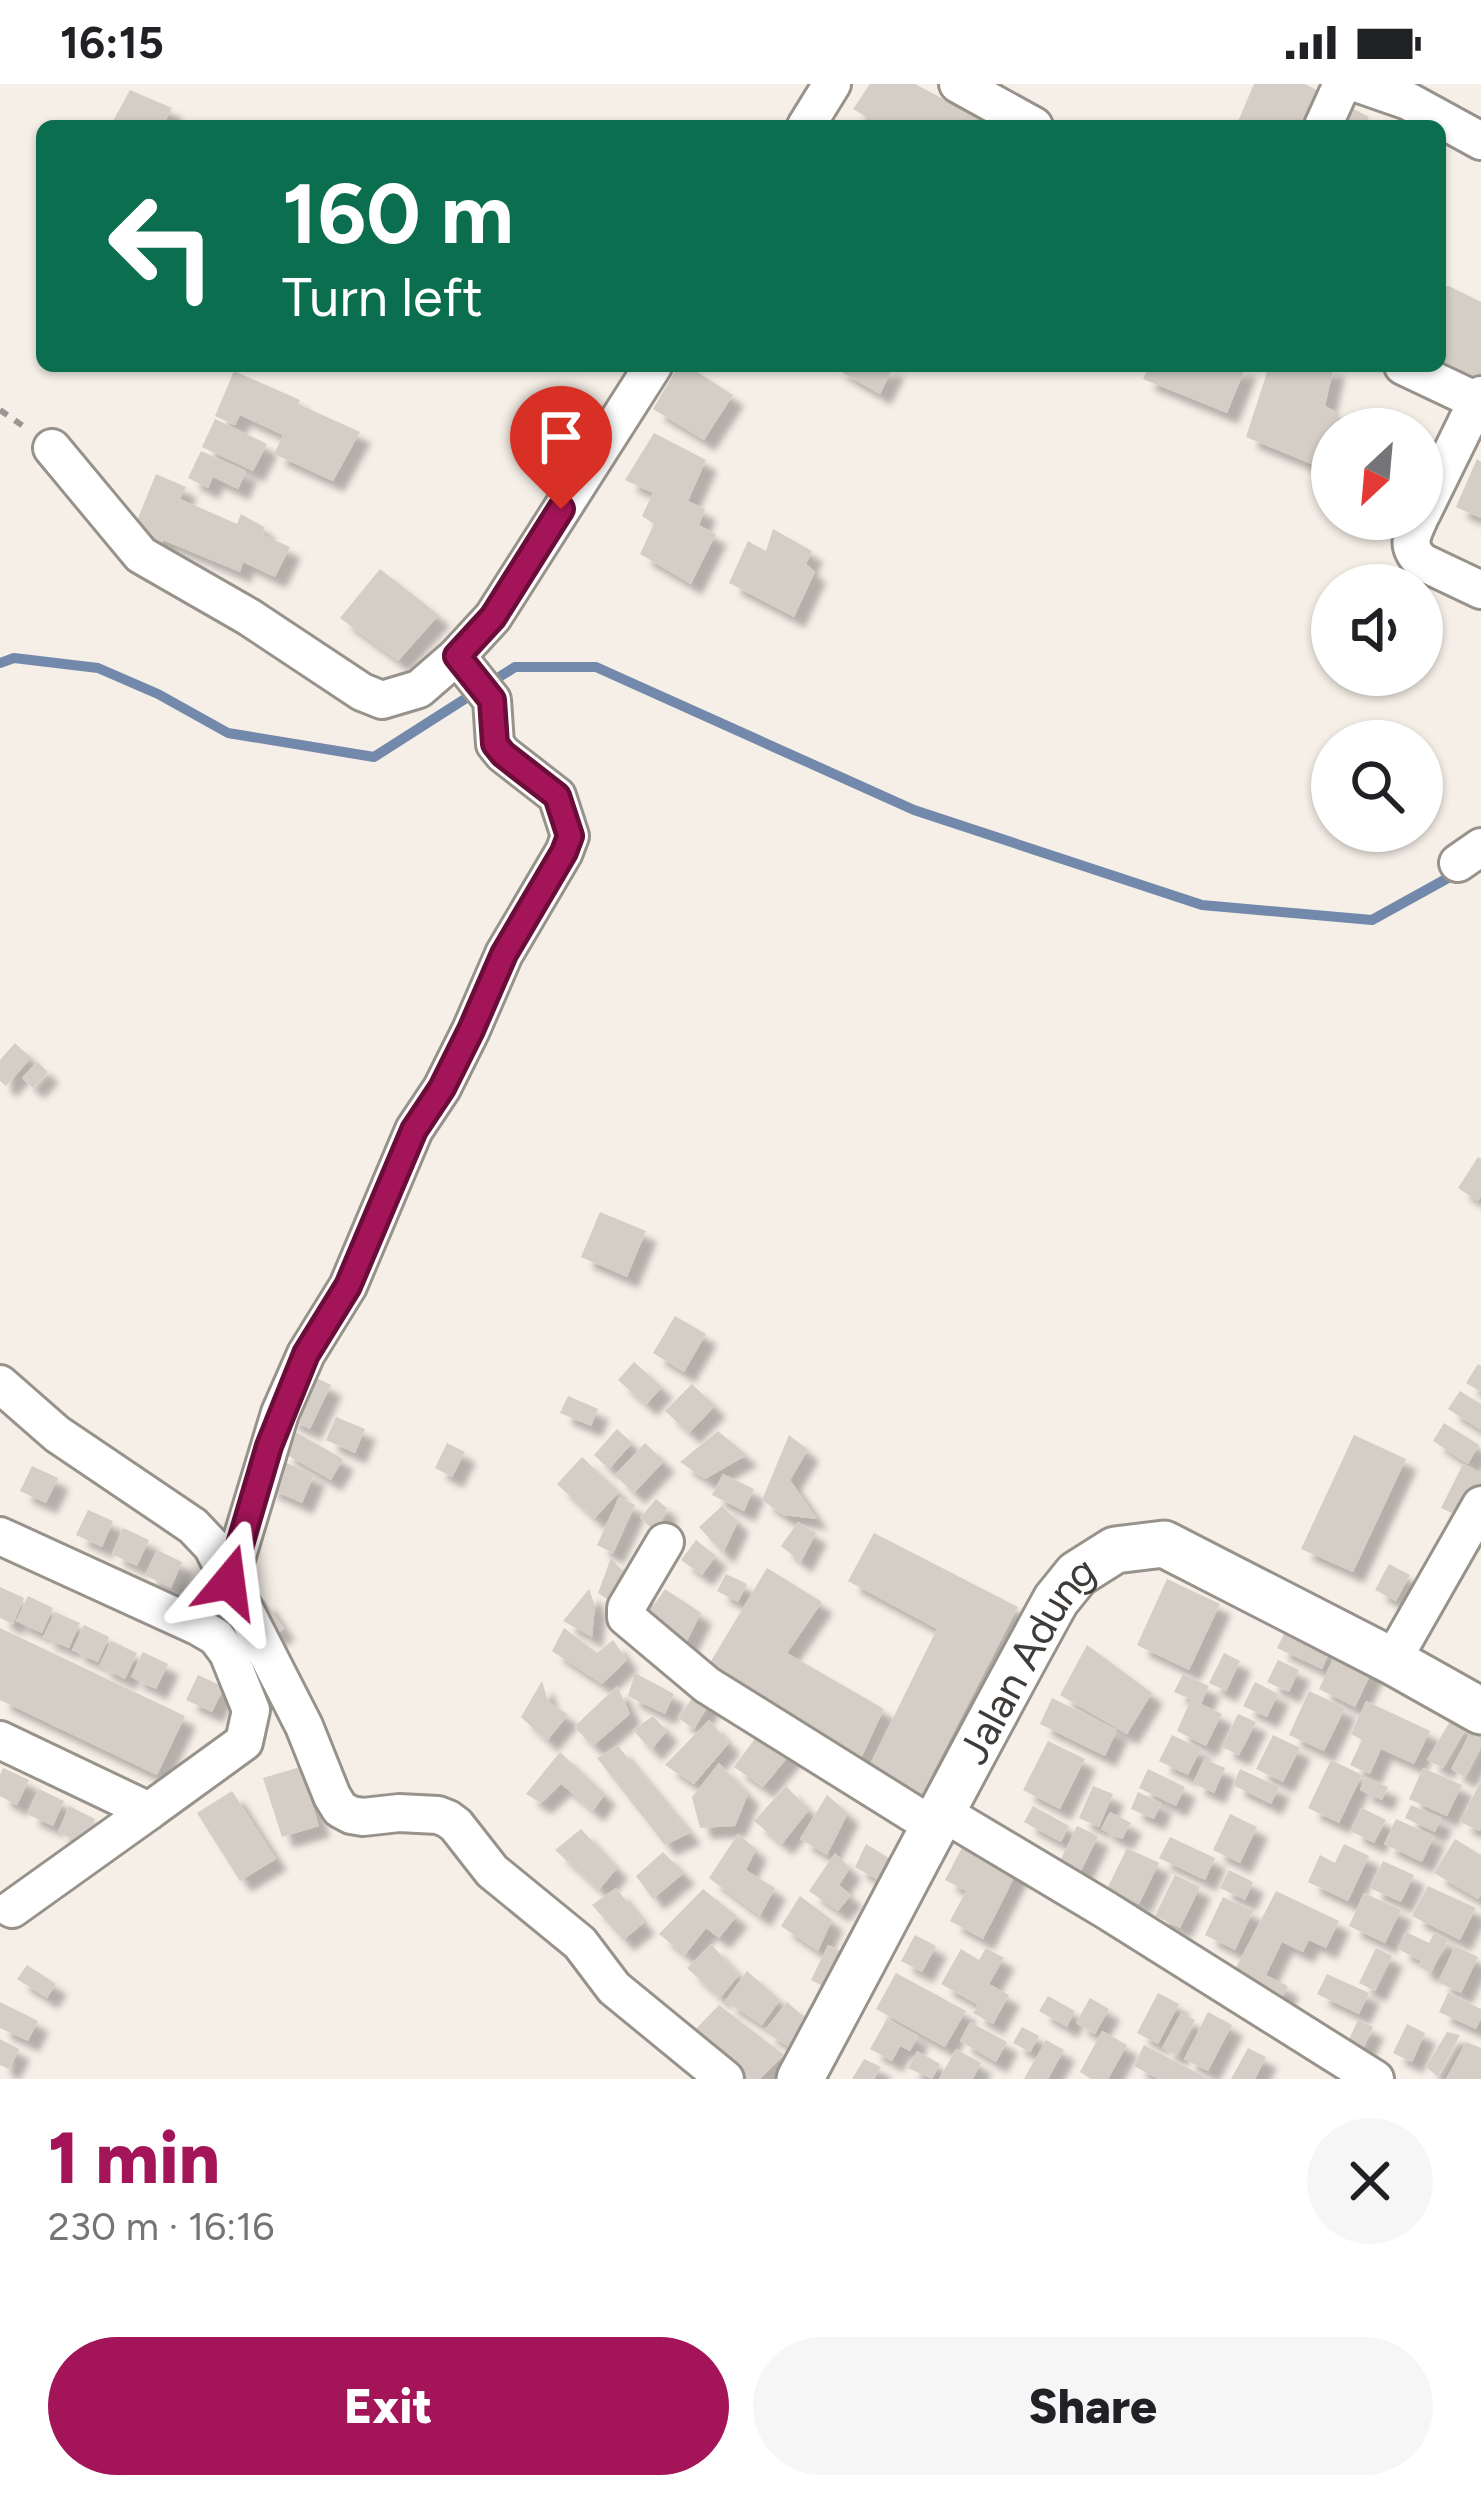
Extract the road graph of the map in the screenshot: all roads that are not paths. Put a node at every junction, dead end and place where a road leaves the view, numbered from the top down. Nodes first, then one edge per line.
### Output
1 (832, 84) edge
2 (958, 84) edge
3 (1342, 84) edge
4 (1359, 84) edge
5 (810, 120) edge
6 (1023, 120) edge
7 (1326, 120) edge
8 (1443, 120) edge
9 (1446, 122) edge
10 (1481, 141) edge
11 (649, 372) edge
12 (1416, 372) edge
13 (1479, 398) edge
14 (52, 448) dead end
15 (1443, 471) edge
16 (1411, 540) edge
17 (1481, 590) edge
18 (461, 661) junction
19 (0, 1384) edge
20 (1481, 1505) edge
21 (0, 1536) edge
22 (665, 1542) dead end
23 (229, 1582) junction
24 (1392, 1661) junction
25 (1481, 1711) edge
26 (0, 1740) edge
27 (149, 1810) junction
28 (937, 1819) junction
29 (4, 1912) edge
30 (725, 2079) edge
31 (800, 2079) edge
32 (1376, 2079) edge

1 - 5 street
2 - 6 street
3 - 7 street
4 - 8 street
9 - 10 street
11 - 18 street
12 - 13 street
13 - 15 street
14 - 18 street
16 - 17 street
18 - 23 street
19 - 23 street
20 - 24 street
21 - 27 street
22 - 28 street
23 - 30 street
24 - 25 main road, Jalan Adung
24 - 28 main road, Jalan Adung
26 - 27 street
27 - 29 street
28 - 31 main road, Jalan Adung
28 - 32 street

